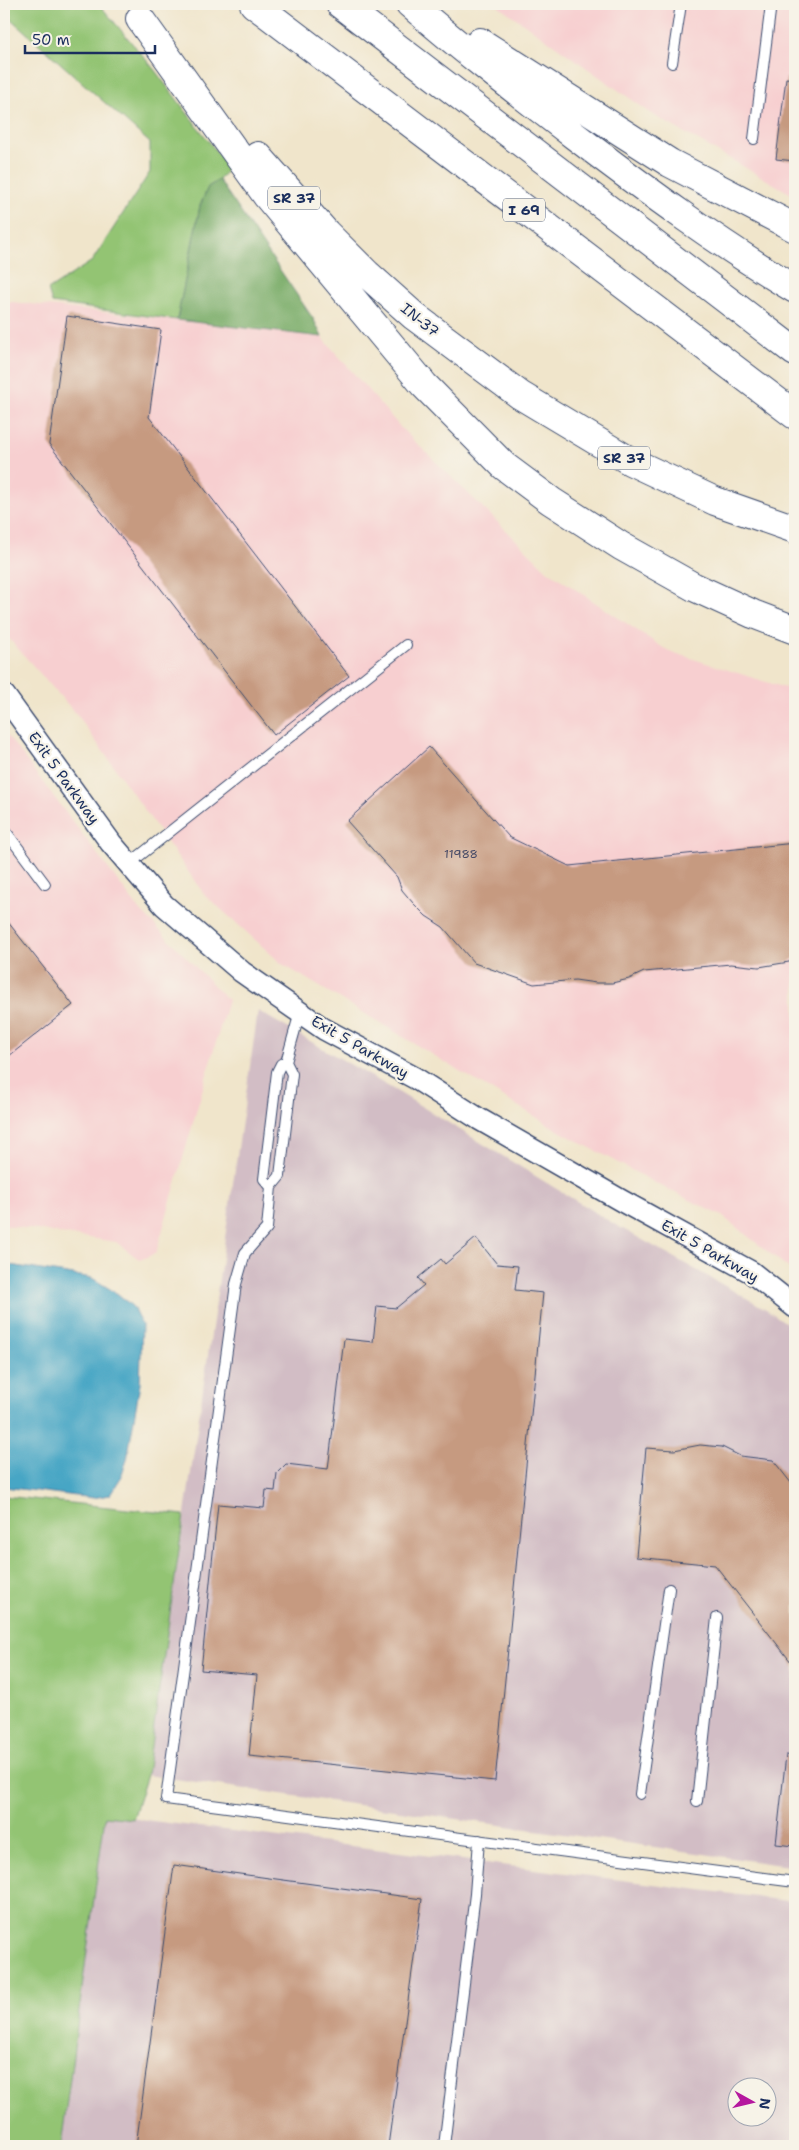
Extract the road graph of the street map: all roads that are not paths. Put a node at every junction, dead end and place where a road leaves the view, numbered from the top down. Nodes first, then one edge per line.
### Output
1 (254, 4) edge
2 (340, 4) edge
3 (410, 4) edge
4 (416, 4) edge
5 (682, 4) edge
6 (771, 4) edge
7 (133, 11) edge
8 (672, 64) dead end
9 (754, 139) dead end
10 (795, 228) edge
11 (795, 289) edge
12 (795, 352) edge
13 (795, 415) edge
14 (795, 528) edge
15 (795, 630) edge
16 (406, 644) dead end
17 (4, 694) edge
18 (4, 829) edge
19 (129, 864) junction
20 (45, 884) dead end
21 (300, 1012) junction
22 (286, 1062) junction
23 (271, 1187) junction
24 (795, 1307) edge
25 (668, 1589) dead end
26 (717, 1618) dead end
27 (640, 1794) dead end
28 (697, 1801) dead end
29 (478, 1840) junction
30 (795, 1882) edge
31 (444, 2146) edge

1 - 13 highway, I 69
2 - 12 highway
3 - 11 highway
4 - 10 highway
5 - 8 lane
6 - 9 lane
7 - 14 highway, IN-37 / SR 37
7 - 15 highway
16 - 19 lane
17 - 19 street, Exit 5 Parkway
18 - 20 lane
19 - 21 street, Exit 5 Parkway
21 - 22 lane
21 - 24 street, Exit 5 Parkway
22 - 23 lane
22 - 23 lane
23 - 29 lane
25 - 27 lane
26 - 28 lane
29 - 30 lane
29 - 31 lane

